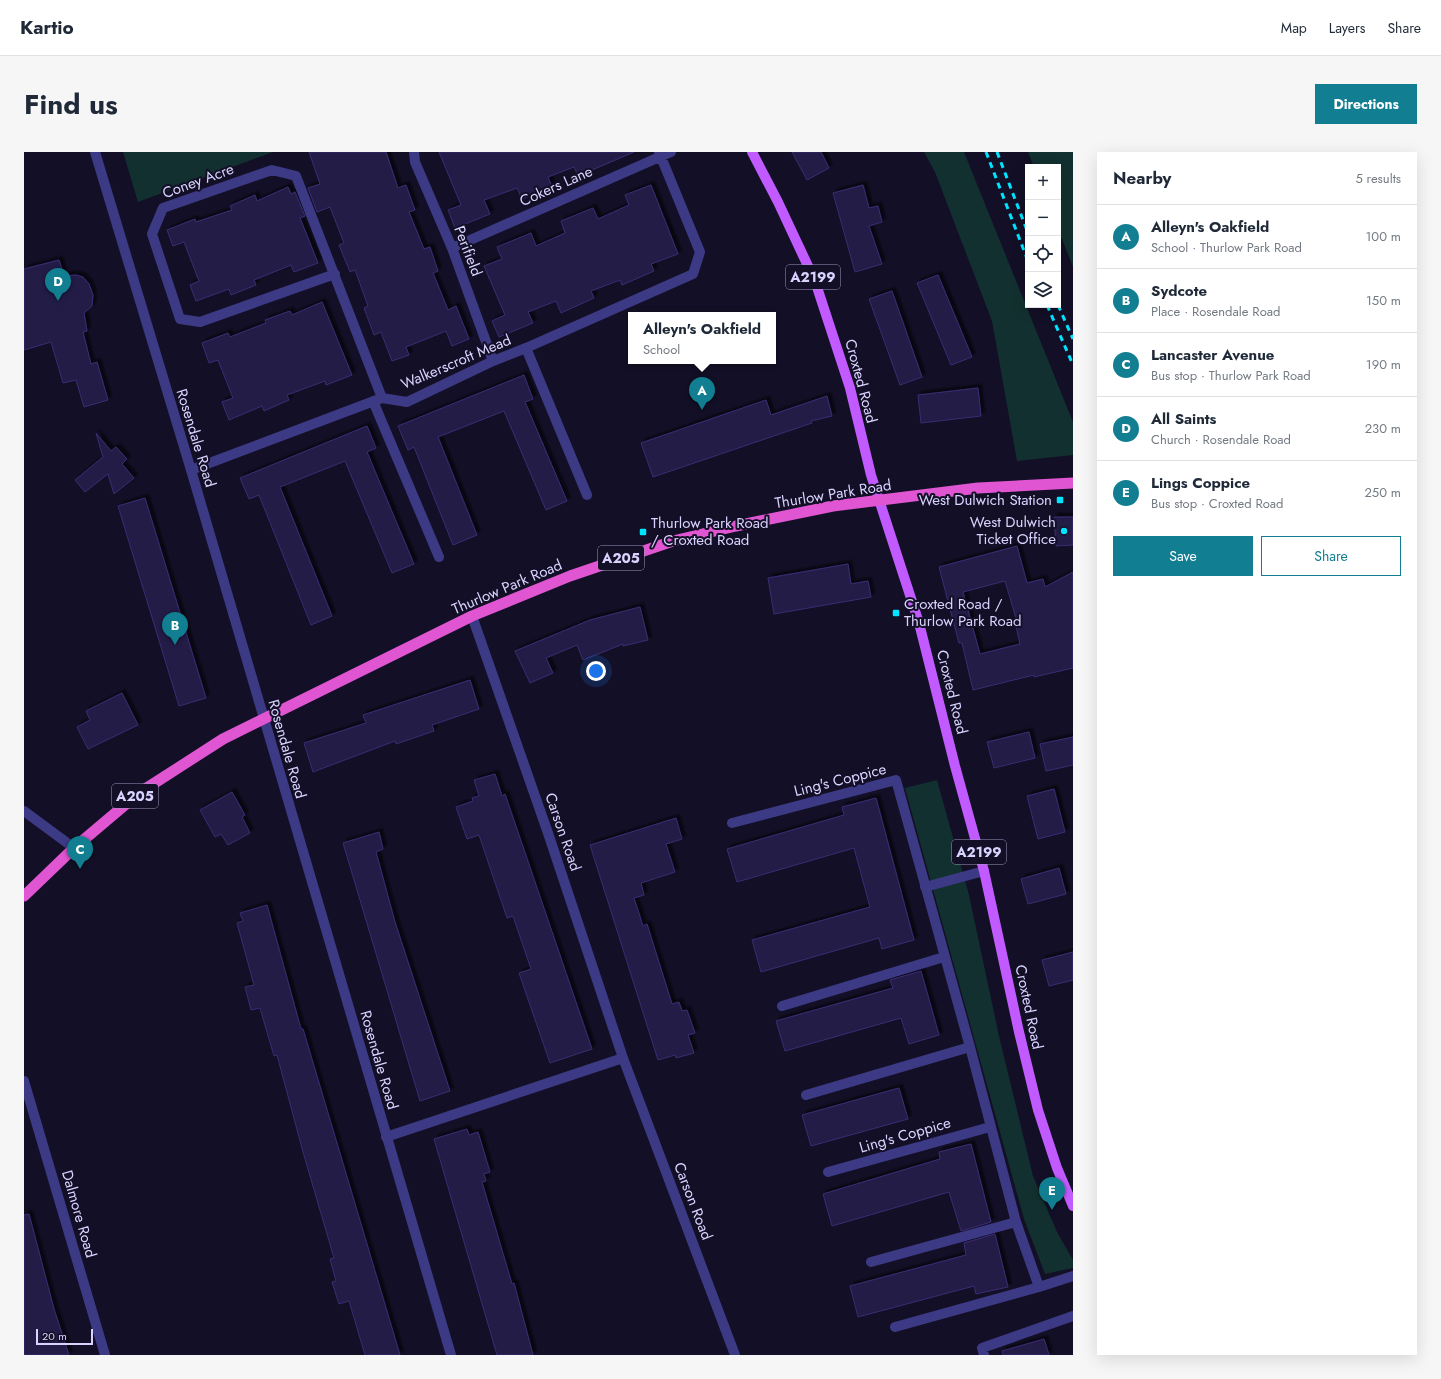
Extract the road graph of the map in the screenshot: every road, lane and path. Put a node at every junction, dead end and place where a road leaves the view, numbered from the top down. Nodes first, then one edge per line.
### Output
1 (95, 152) edge
2 (414, 152) edge
3 (672, 152) edge
4 (752, 152) edge
5 (660, 154) edge
6 (452, 248) junction
7 (335, 274) junction
8 (526, 348) junction
9 (493, 362) junction
10 (378, 399) junction
11 (191, 470) junction
12 (1073, 482) edge
13 (586, 495) dead end
14 (880, 499) junction
15 (439, 557) dead end
16 (472, 616) junction
17 (263, 719) junction
18 (24, 811) edge
19 (732, 823) dead end
20 (74, 848) junction
21 (984, 871) junction
22 (925, 887) junction
23 (24, 896) edge
24 (944, 957) junction
25 (782, 1006) dead end
26 (970, 1046) junction
27 (623, 1058) junction
28 (24, 1082) edge
29 (806, 1096) dead end
30 (990, 1127) junction
31 (386, 1137) junction
32 (828, 1172) dead end
33 (1073, 1206) edge
34 (1016, 1222) junction
35 (871, 1262) dead end
36 (1073, 1276) edge
37 (1039, 1288) junction
38 (1073, 1316) edge
39 (895, 1327) dead end
40 (105, 1355) edge
41 (451, 1355) edge
42 (735, 1355) edge
43 (984, 1355) edge

1 - 11 street, Rosendale Road
2 - 6 street, Perifield
3 - 5 street, Cokers Lane
4 - 14 main road, Croxted Road / A2199
5 - 6 street, Cokers Lane
5 - 8 street, Walkerscroft Mead
6 - 9 street, Perifield
7 - 7 street, Coney Acre
7 - 10 street, Coney Acre
8 - 9 street, Walkerscroft Mead
8 - 13 street
9 - 10 street, Walkerscroft Mead
10 - 11 street, Walkerscroft Mead
10 - 15 street, Coney Acre
11 - 17 street, Rosendale Road
12 - 14 highway, Thurlow Park Road / A205
14 - 16 highway, Thurlow Park Road / A205
14 - 21 main road, Croxted Road / A2199
16 - 17 highway, Thurlow Park Road / A205
16 - 27 street, Carson Road
17 - 20 highway, Thurlow Park Road / A205
17 - 31 street, Rosendale Road
18 - 20 street
19 - 22 street, Ling's Coppice
20 - 23 highway, Thurlow Park Road / A205
21 - 22 street
21 - 33 main road, Croxted Road / A2199
22 - 24 street, Ling's Coppice
24 - 25 street
24 - 26 street, Ling's Coppice
26 - 29 street
26 - 30 street, Ling's Coppice
27 - 31 street
27 - 42 street, Carson Road
28 - 40 street, Dalmore Road
30 - 32 street, Ling's Coppice
30 - 34 street, Ling's Coppice
31 - 41 street, Rosendale Road
34 - 35 street
34 - 37 street, Ling's Coppice
36 - 37 street
37 - 39 street
38 - 43 street

